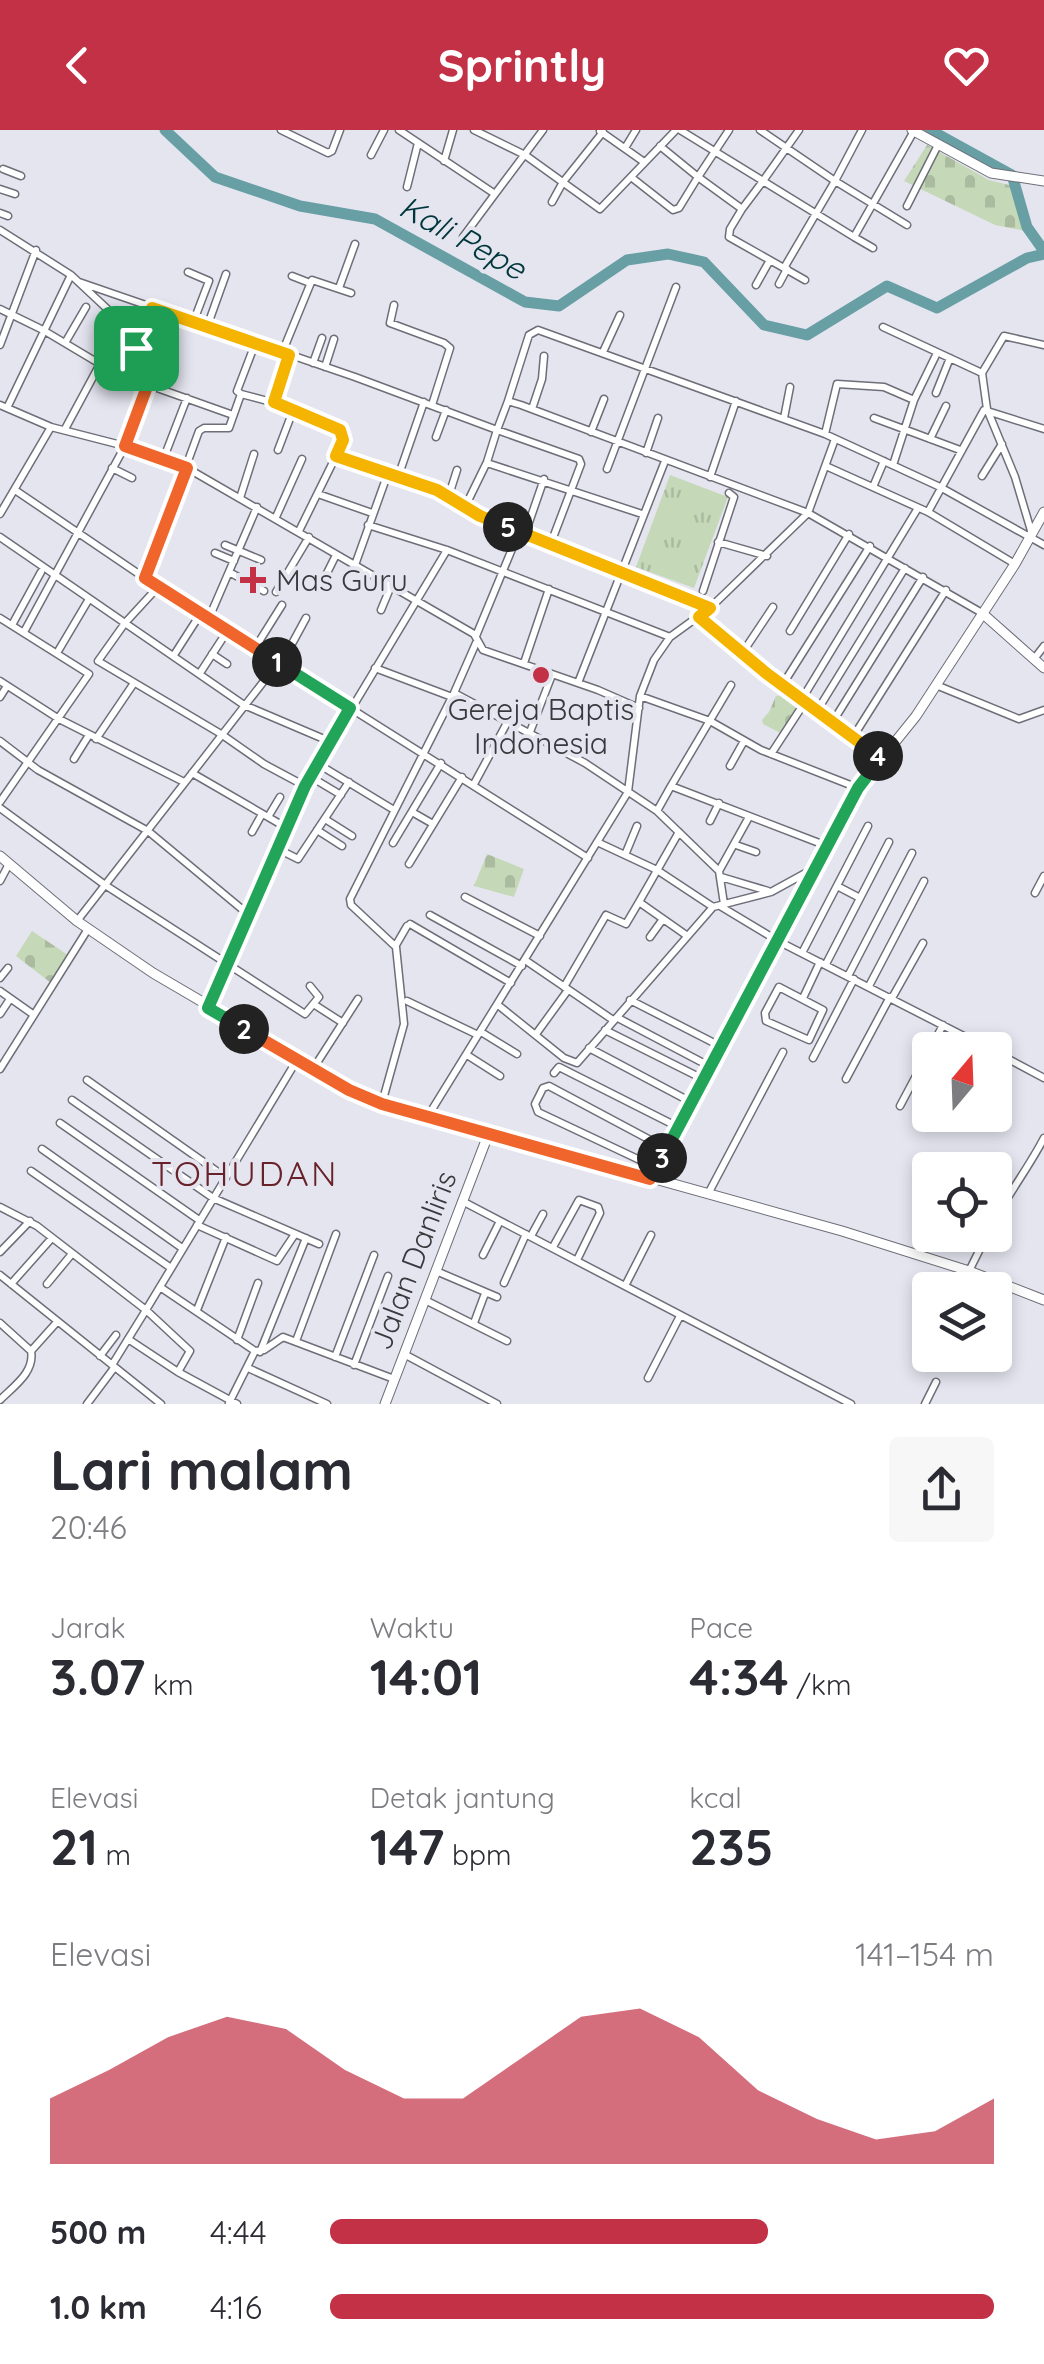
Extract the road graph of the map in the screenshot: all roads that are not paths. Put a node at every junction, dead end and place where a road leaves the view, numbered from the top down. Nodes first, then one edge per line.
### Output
1 (281, 130) edge
2 (340, 130) edge
3 (384, 130) edge
4 (452, 130) edge
5 (474, 130) edge
6 (543, 130) edge
7 (636, 130) edge
8 (678, 130) edge
9 (729, 130) edge
10 (799, 130) edge
11 (862, 130) edge
12 (913, 130) edge
13 (403, 131) edge
14 (601, 131) edge
15 (763, 131) edge
16 (489, 133) edge
17 (418, 143) junction
18 (938, 145) junction
19 (660, 146) junction
20 (624, 148) junction
21 (787, 148) junction
22 (714, 150) junction
23 (525, 155) junction
24 (371, 156) dead end
25 (444, 161) junction
26 (644, 162) junction
27 (2, 171) edge
28 (21, 176) dead end
29 (631, 177) junction
30 (698, 177) junction
31 (616, 179) dead end
32 (763, 180) junction
33 (835, 181) junction
34 (1044, 181) edge
35 (562, 182) junction
36 (623, 186) junction
37 (407, 187) dead end
38 (0, 189) edge
39 (14, 194) dead end
40 (495, 194) junction
41 (552, 202) dead end
42 (872, 204) junction
43 (907, 206) dead end
44 (742, 209) junction
45 (815, 214) junction
46 (908, 226) dead end
47 (0, 230) edge
48 (462, 237) dead end
49 (854, 237) junction
50 (356, 244) dead end
51 (874, 248) dead end
52 (36, 250) junction
53 (770, 260) junction
54 (786, 269) junction
55 (188, 272) dead end
56 (226, 274) dead end
57 (71, 275) junction
58 (292, 276) dead end
59 (806, 280) dead end
60 (79, 282) junction
61 (310, 284) junction
62 (779, 284) dead end
63 (756, 285) dead end
64 (676, 287) dead end
65 (339, 288) junction
66 (351, 293) dead end
67 (394, 304) dead end
68 (86, 308) dead end
69 (152, 308) junction
70 (0, 309) edge
71 (12, 314) junction
72 (620, 315) dead end
73 (176, 316) junction
74 (194, 322) junction
75 (207, 327) junction
76 (883, 327) dead end
77 (43, 330) junction
78 (322, 338) dead end
79 (334, 339) dead end
80 (65, 342) junction
81 (255, 344) junction
82 (0, 345) edge
83 (1044, 345) edge
84 (602, 352) junction
85 (936, 352) junction
86 (286, 354) junction
87 (544, 356) dead end
88 (950, 358) junction
89 (313, 362) junction
90 (99, 365) junction
91 (325, 366) junction
92 (643, 366) junction
93 (982, 373) junction
94 (125, 376) junction
95 (148, 384) junction
96 (790, 386) dead end
97 (936, 393) dead end
98 (241, 394) junction
99 (186, 398) junction
100 (604, 398) dead end
101 (914, 400) junction
102 (508, 401) junction
103 (736, 401) junction
104 (274, 402) junction
105 (428, 404) junction
106 (946, 406) dead end
107 (3, 407) edge
108 (294, 408) junction
109 (532, 409) junction
110 (987, 409) junction
111 (446, 410) junction
112 (233, 415) junction
113 (658, 418) dead end
114 (784, 418) junction
115 (874, 418) dead end
116 (51, 426) junction
117 (66, 430) junction
118 (497, 430) junction
119 (906, 430) junction
120 (1044, 430) edge
121 (591, 432) junction
122 (825, 434) junction
123 (436, 437) dead end
124 (836, 438) junction
125 (930, 439) junction
126 (618, 442) junction
127 (1002, 443) junction
128 (125, 446) junction
129 (278, 450) dead end
130 (960, 450) junction
131 (646, 453) junction
132 (254, 454) dead end
133 (336, 456) junction
134 (302, 459) dead end
135 (163, 460) junction
136 (665, 460) junction
137 (884, 460) junction
138 (487, 462) junction
139 (893, 465) junction
140 (828, 467) junction
141 (112, 468) junction
142 (187, 468) junction
143 (607, 469) dead end
144 (457, 470) dead end
145 (388, 474) junction
146 (982, 476) dead end
147 (398, 477) junction
148 (132, 478) dead end
149 (710, 478) junction
150 (544, 480) junction
151 (940, 487) junction
152 (873, 488) junction
153 (571, 489) junction
154 (15, 490) junction
155 (728, 493) dead end
156 (318, 494) junction
157 (449, 495) junction
158 (240, 498) junction
159 (257, 507) junction
160 (465, 507) junction
161 (918, 508) junction
162 (928, 512) junction
163 (1044, 512) edge
164 (372, 513) junction
165 (808, 513) junction
166 (0, 514) edge
167 (642, 514) junction
168 (276, 518) junction
169 (368, 525) junction
170 (299, 531) junction
171 (80, 532) junction
172 (522, 533) junction
173 (849, 534) junction
174 (1031, 536) junction
175 (0, 537) edge
176 (309, 537) junction
177 (718, 542) junction
178 (551, 543) junction
179 (225, 545) dead end
180 (870, 546) junction
181 (1044, 546) edge
182 (447, 550) junction
183 (238, 551) junction
184 (215, 552) dead end
185 (336, 555) junction
186 (766, 556) junction
187 (888, 557) junction
188 (260, 560) dead end
189 (234, 561) junction
190 (1015, 564) junction
191 (354, 565) junction
192 (905, 568) junction
193 (621, 571) junction
194 (41, 572) dead end
195 (229, 572) junction
196 (505, 572) junction
197 (55, 576) junction
198 (326, 576) dead end
199 (145, 578) junction
200 (922, 578) junction
201 (391, 586) junction
202 (158, 587) junction
203 (550, 589) junction
204 (946, 590) junction
205 (264, 591) dead end
206 (703, 591) dead end
207 (276, 592) dead end
208 (89, 599) junction
209 (416, 600) junction
210 (282, 605) dead end
211 (773, 607) dead end
212 (710, 608) junction
213 (381, 610) dead end
214 (605, 611) junction
215 (201, 613) junction
216 (982, 614) junction
217 (699, 617) junction
218 (209, 618) junction
219 (306, 618) dead end
220 (0, 620) edge
221 (125, 623) junction
222 (12, 625) junction
223 (228, 630) junction
224 (790, 631) dead end
225 (24, 632) junction
226 (670, 637) junction
227 (477, 639) junction
228 (1044, 646) edge
229 (255, 648) junction
230 (742, 652) junction
231 (57, 653) junction
232 (212, 654) junction
233 (174, 655) junction
234 (1034, 659) junction
235 (98, 661) junction
236 (228, 664) dead end
237 (280, 664) junction
238 (524, 664) junction
239 (375, 668) junction
240 (1044, 668) edge
241 (200, 673) junction
242 (89, 674) junction
243 (552, 675) junction
244 (578, 683) junction
245 (4, 684) edge
246 (134, 684) junction
247 (784, 684) dead end
248 (731, 685) dead end
249 (935, 685) junction
250 (453, 695) junction
251 (640, 696) junction
252 (0, 697) edge
253 (804, 701) junction
254 (244, 705) junction
255 (350, 708) junction
256 (638, 708) junction
257 (1044, 710) edge
258 (817, 711) junction
259 (59, 719) junction
260 (508, 721) junction
261 (710, 721) junction
262 (832, 722) junction
263 (530, 732) junction
264 (221, 734) junction
265 (93, 737) junction
266 (853, 737) junction
267 (744, 740) junction
268 (0, 741) edge
269 (331, 742) junction
270 (771, 754) junction
271 (426, 755) junction
272 (881, 758) junction
273 (74, 759) dead end
274 (27, 763) junction
275 (318, 764) junction
276 (441, 764) junction
277 (730, 766) dead end
278 (192, 773) junction
279 (311, 777) junction
280 (462, 777) junction
281 (184, 782) junction
282 (349, 782) junction
283 (474, 784) junction
284 (305, 786) junction
285 (672, 786) junction
286 (858, 788) junction
287 (628, 792) junction
288 (341, 795) junction
289 (280, 798) dead end
290 (719, 803) junction
291 (0, 805) edge
292 (394, 810) junction
293 (657, 811) junction
294 (412, 812) junction
295 (265, 815) junction
296 (749, 816) junction
297 (325, 819) junction
298 (710, 821) dead end
299 (434, 824) junction
300 (637, 826) dead end
301 (868, 826) dead end
302 (287, 828) junction
303 (317, 830) junction
304 (148, 831) junction
305 (252, 832) dead end
306 (679, 832) junction
307 (352, 836) dead end
308 (597, 842) junction
309 (889, 842) dead end
310 (393, 843) dead end
311 (736, 844) junction
312 (342, 846) dead end
313 (827, 846) junction
314 (280, 850) junction
315 (756, 852) dead end
316 (912, 853) dead end
317 (625, 855) junction
318 (0, 856) edge
319 (588, 858) junction
320 (9, 864) junction
321 (409, 864) dead end
322 (815, 868) junction
323 (657, 870) junction
324 (720, 874) junction
325 (1044, 876) edge
326 (0, 881) edge
327 (924, 881) dead end
328 (105, 885) junction
329 (837, 886) junction
330 (772, 892) junction
331 (1035, 892) dead end
332 (465, 896) dead end
333 (860, 898) junction
334 (639, 902) junction
335 (719, 906) junction
336 (249, 915) junction
337 (430, 915) dead end
338 (663, 919) junction
339 (77, 920) junction
340 (88, 929) junction
341 (686, 935) junction
342 (540, 936) junction
343 (650, 937) dead end
344 (778, 941) junction
345 (923, 943) dead end
346 (396, 946) junction
347 (802, 953) junction
348 (523, 963) junction
349 (823, 963) junction
350 (227, 964) junction
351 (8, 968) dead end
352 (851, 977) junction
353 (0, 978) edge
354 (512, 983) junction
355 (310, 986) dead end
356 (869, 986) junction
357 (566, 989) junction
358 (0, 992) edge
359 (802, 998) junction
360 (891, 998) junction
361 (10, 999) junction
362 (358, 999) dead end
363 (630, 1000) junction
364 (407, 1001) dead end
365 (315, 1005) junction
366 (498, 1005) junction
367 (208, 1008) junction
368 (0, 1014) edge
369 (34, 1015) junction
370 (615, 1019) junction
371 (343, 1023) junction
372 (943, 1025) junction
373 (605, 1030) junction
374 (956, 1032) edge
375 (480, 1034) junction
376 (536, 1034) junction
377 (720, 1046) junction
378 (590, 1048) junction
379 (783, 1052) dead end
380 (517, 1054) dead end
381 (467, 1055) junction
382 (813, 1058) dead end
383 (1012, 1061) edge
384 (295, 1064) junction
385 (710, 1066) junction
386 (0, 1069) edge
387 (313, 1070) junction
388 (554, 1073) dead end
389 (500, 1076) dead end
390 (1044, 1078) edge
391 (846, 1079) dead end
392 (87, 1080) dead end
393 (703, 1080) junction
394 (72, 1100) dead end
395 (691, 1102) junction
396 (382, 1104) junction
397 (900, 1106) dead end
398 (428, 1117) junction
399 (60, 1123) dead end
400 (678, 1127) junction
401 (488, 1134) junction
402 (1044, 1138) edge
403 (654, 1142) junction
404 (42, 1149) dead end
405 (667, 1149) junction
406 (1040, 1154) edge
407 (644, 1162) junction
408 (31, 1171) dead end
409 (226, 1177) junction
410 (646, 1178) junction
411 (1012, 1187) edge
412 (708, 1194) junction
413 (213, 1198) junction
414 (462, 1202) junction
415 (0, 1208) edge
416 (543, 1214) dead end
417 (500, 1220) junction
418 (30, 1221) junction
419 (198, 1222) junction
420 (294, 1234) junction
421 (336, 1234) dead end
422 (529, 1235) junction
423 (650, 1235) dead end
424 (226, 1237) junction
425 (52, 1238) junction
426 (306, 1238) junction
427 (319, 1244) dead end
428 (554, 1247) junction
429 (182, 1248) junction
430 (0, 1252) edge
431 (979, 1252) edge
432 (71, 1254) junction
433 (374, 1255) dead end
434 (483, 1255) dead end
435 (577, 1260) junction
436 (170, 1268) junction
437 (436, 1271) junction
438 (969, 1272) joint
439 (0, 1276) edge
440 (388, 1276) dead end
441 (258, 1283) dead end
442 (504, 1283) dead end
443 (11, 1284) junction
444 (46, 1284) dead end
445 (625, 1286) junction
446 (160, 1287) junction
447 (1012, 1288) edge
448 (484, 1296) dead end
449 (498, 1297) dead end
450 (424, 1300) junction
451 (1044, 1300) edge
452 (146, 1310) junction
453 (197, 1310) junction
454 (680, 1316) junction
455 (57, 1322) junction
456 (474, 1322) junction
457 (0, 1323) edge
458 (116, 1335) dead end
459 (128, 1339) junction
460 (237, 1340) junction
461 (296, 1340) junction
462 (506, 1341) dead end
463 (31, 1351) junction
464 (258, 1351) junction
465 (404, 1354) junction
466 (100, 1356) junction
467 (335, 1357) junction
468 (354, 1365) junction
469 (113, 1367) junction
470 (248, 1368) junction
471 (178, 1372) junction
472 (648, 1378) dead end
473 (394, 1379) junction
474 (936, 1382) dead end
475 (0, 1402) edge
476 (232, 1403) edge
477 (388, 1403) edge
478 (88, 1404) edge
479 (161, 1404) edge
480 (327, 1404) edge
481 (496, 1404) edge
482 (851, 1404) edge
483 (925, 1404) edge

1 - 2 street
3 - 24 street
4 - 25 street
5 - 16 street
6 - 23 street
7 - 20 street
8 - 19 street
8 - 22 street
9 - 22 street
10 - 21 street
11 - 33 street
12 - 18 main road
12 - 42 street
13 - 17 street
14 - 20 street
14 - 35 street
15 - 21 street
16 - 23 street
17 - 25 street
17 - 37 street
18 - 34 main road
18 - 43 street
19 - 26 street
19 - 30 street
20 - 26 street
21 - 32 street
21 - 33 street
22 - 30 street
22 - 32 street
23 - 35 street
23 - 40 street
25 - 40 street
26 - 29 street
27 - 28 street
29 - 30 street
29 - 36 street
30 - 44 street
31 - 36 street
32 - 44 street
32 - 45 street
33 - 42 street
33 - 45 street
35 - 36 street
35 - 41 street
38 - 39 street
40 - 48 street
42 - 46 street
42 - 49 street
44 - 53 street
45 - 49 street
45 - 54 street
47 - 52 street
49 - 51 street
50 - 65 street
52 - 57 street
52 - 71 street
53 - 54 street
53 - 63 street
54 - 59 street
54 - 62 street
55 - 74 street
56 - 75 street
57 - 60 street
57 - 77 street
58 - 61 street
60 - 69 street
60 - 90 street
61 - 65 street
61 - 86 street
64 - 92 street
65 - 66 street
67 - 105 street
68 - 80 street
69 - 73 street
69 - 94 street
70 - 71 street
71 - 77 street
71 - 82 street
72 - 84 street
73 - 74 street
73 - 95 street
74 - 75 street
75 - 81 street
76 - 85 street
77 - 80 street
77 - 107 street
78 - 89 street
79 - 91 street
80 - 90 street
81 - 86 street
81 - 98 street
83 - 93 street
84 - 92 street
84 - 102 street
85 - 88 street
85 - 101 street
86 - 89 street
86 - 104 street
87 - 109 street
88 - 93 street
88 - 97 street
89 - 91 street
90 - 94 street
90 - 117 street
91 - 105 street
92 - 103 street
92 - 126 street
93 - 110 street
94 - 95 street
95 - 99 street
95 - 128 street
96 - 114 street
98 - 104 street
98 - 112 street
99 - 112 street
99 - 135 street
100 - 121 street
101 - 119 street
101 - 122 street
102 - 109 street
102 - 118 street
103 - 114 street
103 - 149 street
104 - 108 street
105 - 111 street
105 - 147 street
106 - 125 street
107 - 116 street
108 - 129 street
108 - 133 street
109 - 121 street
110 - 120 street
110 - 127 street
110 - 130 street
111 - 118 street
111 - 123 street
112 - 142 street
113 - 131 street
114 - 122 street
115 - 119 street
116 - 117 street
116 - 154 street
117 - 128 street
118 - 138 street
118 - 153 street
119 - 125 street
119 - 139 street
121 - 126 street
122 - 124 street
124 - 137 street
124 - 140 street
125 - 130 street
126 - 131 street
126 - 143 street
127 - 146 street
127 - 174 street
128 - 135 street
128 - 141 street
130 - 151 street
131 - 136 street
132 - 158 street
133 - 145 street
133 - 156 street
134 - 168 street
135 - 142 street
136 - 149 street
136 - 167 street
137 - 139 street
137 - 152 street
138 - 150 street
138 - 160 street
139 - 151 street
140 - 152 street
140 - 165 street
141 - 148 street
141 - 171 street
142 - 158 street
142 - 199 street
144 - 157 street
145 - 147 street
145 - 164 street
147 - 157 street
149 - 165 street
150 - 153 street
150 - 172 street
151 - 162 street
151 - 174 street
152 - 161 street
153 - 167 street
153 - 178 street
154 - 166 street
154 - 171 street
155 - 177 street
156 - 164 street
156 - 170 street
157 - 160 street
158 - 159 street
159 - 168 street
159 - 183 street
160 - 172 street
161 - 162 street
161 - 187 street
162 - 190 street
163 - 174 main road
164 - 169 street
165 - 173 street
165 - 186 street
167 - 193 street
168 - 170 street
169 - 182 street
169 - 191 street
170 - 176 street
171 - 197 street
171 - 199 street
172 - 178 street
172 - 196 street
173 - 180 street
173 - 224 street
174 - 181 street
174 - 190 main road
175 - 197 street
176 - 185 street
176 - 207 street
177 - 186 street
177 - 206 street
178 - 193 street
179 - 183 street
180 - 187 street
180 - 247 street
182 - 196 street
182 - 209 street
183 - 188 street
183 - 189 street
184 - 189 street
185 - 191 street
185 - 198 street
186 - 212 street
187 - 192 street
187 - 253 street
189 - 195 street
190 - 216 main road
191 - 201 street
192 - 200 street
192 - 258 street
193 - 212 street
193 - 214 street
194 - 222 street
195 - 205 street
195 - 218 street
196 - 203 street
196 - 227 street
197 - 208 street
197 - 225 street
199 - 202 street
200 - 204 street
200 - 262 street
201 - 209 street
201 - 213 street
202 - 215 street
202 - 221 street
203 - 214 street
203 - 238 street
204 - 216 street
204 - 266 street
208 - 221 street
208 - 231 street
209 - 227 street
209 - 239 street
210 - 229 street
211 - 230 street
212 - 217 street
214 - 226 street
214 - 244 street
215 - 218 street
215 - 233 street
216 - 234 main road
216 - 249 main road
217 - 226 street
217 - 230 street
218 - 223 street
219 - 237 street
220 - 222 street
221 - 233 street
221 - 235 street
222 - 225 street
223 - 229 street
223 - 232 street
225 - 231 street
226 - 251 street
227 - 238 street
227 - 250 street
228 - 234 street
229 - 237 street
230 - 253 street
231 - 242 street
232 - 236 street
232 - 241 street
233 - 241 street
234 - 240 main road
235 - 242 street
235 - 246 street
237 - 254 street
237 - 255 street
238 - 243 street
239 - 250 street
239 - 255 street
241 - 254 street
242 - 259 street
243 - 244 street
243 - 263 street
244 - 256 street
245 - 252 street
245 - 259 street
246 - 264 street
246 - 265 street
248 - 261 street
249 - 257 street
249 - 272 main road
250 - 260 street
250 - 271 street
251 - 256 street
251 - 261 street
253 - 258 street
253 - 270 street
254 - 264 street
254 - 269 street
255 - 269 street
255 - 271 street
256 - 287 street
258 - 262 street
259 - 265 street
259 - 274 street
260 - 263 street
260 - 283 street
261 - 267 street
261 - 285 street
262 - 266 street
263 - 287 street
264 - 278 street
264 - 284 street
265 - 273 street
265 - 281 street
266 - 272 street
267 - 270 street
267 - 277 street
268 - 274 street
269 - 275 street
270 - 286 street
271 - 276 street
271 - 292 street
272 - 286 main road
274 - 291 street
274 - 304 street
275 - 279 street
275 - 282 street
276 - 280 street
276 - 294 street
278 - 281 street
278 - 295 street
279 - 284 street
279 - 288 street
280 - 283 street
280 - 299 street
281 - 304 street
282 - 288 street
282 - 292 street
283 - 319 street
284 - 302 street
285 - 290 street
285 - 293 street
286 - 313 main road
287 - 293 street
287 - 308 street
288 - 297 street
289 - 295 street
290 - 296 street
290 - 298 street
291 - 328 street
292 - 346 street
293 - 306 street
294 - 299 street
294 - 310 street
295 - 302 street
295 - 305 street
296 - 311 street
296 - 313 street
297 - 303 street
297 - 307 street
299 - 321 street
300 - 317 street
301 - 329 street
302 - 314 street
303 - 312 street
303 - 314 street
304 - 328 street
304 - 336 street
306 - 323 street
306 - 324 street
308 - 317 street
308 - 319 street
309 - 333 street
311 - 315 street
311 - 324 street
313 - 322 main road
314 - 336 street
316 - 352 street
317 - 323 street
318 - 320 main road
319 - 342 street
320 - 326 street
320 - 339 main road
322 - 330 street
322 - 344 main road
323 - 334 street
323 - 335 street
324 - 330 street
324 - 335 street
325 - 331 street
327 - 356 street
328 - 339 street
328 - 350 street
329 - 333 street
329 - 347 street
330 - 335 street
332 - 342 street
333 - 349 street
334 - 338 street
334 - 357 street
335 - 341 street
335 - 344 street
336 - 350 street
337 - 348 street
338 - 341 street
338 - 343 street
339 - 340 main road
340 - 367 main road
340 - 369 street
341 - 363 street
342 - 348 street
344 - 347 street
344 - 377 main road
345 - 360 street
346 - 354 street
346 - 396 street
347 - 349 street
348 - 354 street
348 - 357 street
349 - 352 street
349 - 359 street
350 - 365 street
350 - 367 street
351 - 353 street
352 - 356 street
352 - 382 street
354 - 366 street
355 - 365 street
356 - 360 street
357 - 370 street
357 - 376 street
358 - 361 street
359 - 359 street
360 - 372 street
360 - 391 street
361 - 368 street
361 - 369 street
362 - 371 street
363 - 370 street
363 - 377 street
364 - 375 street
365 - 371 street
366 - 375 street
366 - 376 street
367 - 384 main road
369 - 386 street
370 - 373 street
370 - 385 street
371 - 387 street
372 - 374 street
372 - 397 street
373 - 378 street
373 - 393 street
375 - 380 street
375 - 381 street
376 - 378 street
377 - 385 main road
378 - 395 street
379 - 412 street
381 - 389 street
381 - 398 street
383 - 390 street
384 - 387 main road
384 - 409 street
385 - 393 main road
387 - 396 main road
388 - 400 street
392 - 409 street
393 - 395 main road
394 - 413 street
395 - 400 main road
396 - 398 main road
398 - 401 main road
399 - 419 street
400 - 405 main road
401 - 410 main road
401 - 414 main road, Jalan Danliris
402 - 406 street
403 - 405 street
403 - 407 street
403 - 407 street
404 - 429 street
405 - 410 main road
406 - 411 street
407 - 410 street
408 - 436 street
409 - 413 street
410 - 412 main road
412 - 438 main road
413 - 419 street
413 - 420 street
414 - 417 street
414 - 437 main road, Jalan Danliris
415 - 418 street
416 - 422 street
417 - 422 street
417 - 434 street
418 - 425 street
418 - 430 street
419 - 424 street
419 - 429 street
420 - 424 street
420 - 426 street
421 - 461 street
422 - 428 street
422 - 442 street
423 - 445 street
424 - 453 street
425 - 432 street
425 - 443 street
426 - 427 street
426 - 464 street
428 - 435 street
428 - 435 street
429 - 436 street
431 - 438 street
432 - 444 street
432 - 452 street
433 - 467 street
435 - 445 street
436 - 446 street
437 - 449 street
437 - 450 main road, Jalan Danliris
439 - 443 street
440 - 468 street
441 - 460 street
443 - 455 street
445 - 454 street
446 - 452 street
446 - 453 street
447 - 451 main road
448 - 456 street
450 - 456 street
450 - 465 main road, Jalan Danliris
452 - 459 street
452 - 471 street
453 - 460 street
454 - 472 street
454 - 482 street
455 - 463 street
455 - 466 street
456 - 462 street
457 - 463 street
458 - 466 street
459 - 469 street
459 - 471 street
460 - 464 street
461 - 464 street
461 - 467 street
463 - 475 street
464 - 470 street
465 - 473 main road, Jalan Danliris
465 - 481 street
466 - 469 street
467 - 468 street
468 - 473 street
469 - 478 street
469 - 479 street
470 - 476 street
470 - 480 street
471 - 476 street
473 - 477 main road, Jalan Danliris
474 - 483 street

